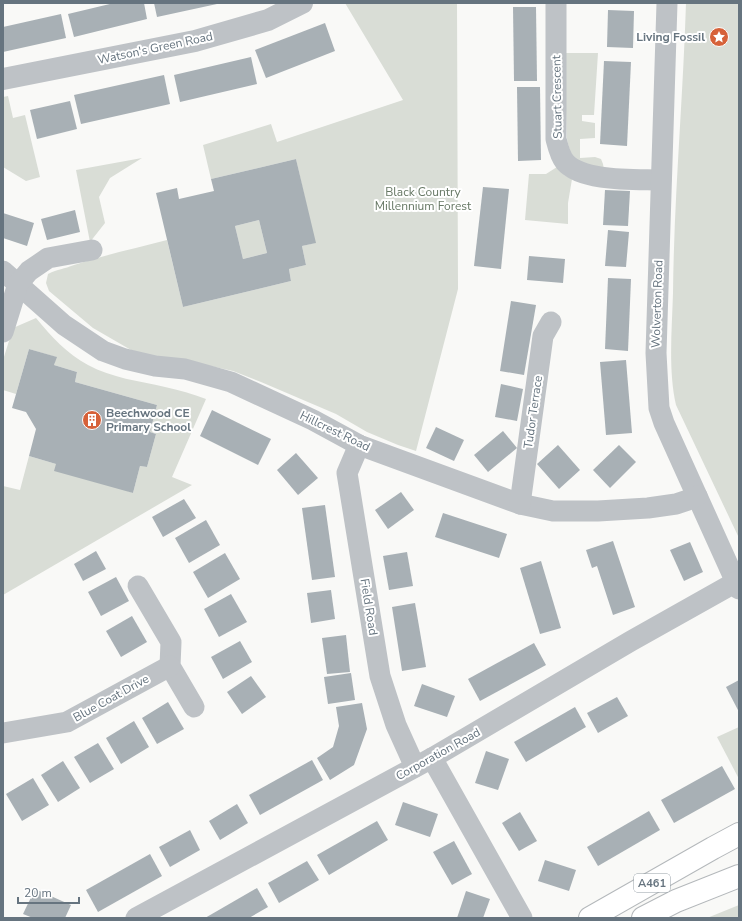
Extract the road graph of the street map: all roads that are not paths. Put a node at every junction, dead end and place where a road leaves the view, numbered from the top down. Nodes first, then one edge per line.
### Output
1 (302, 3) edge
2 (556, 3) edge
3 (667, 3) edge
4 (3, 79) edge
5 (661, 180) junction
6 (92, 250) dead end
7 (11, 277) edge
8 (550, 322) dead end
9 (3, 332) edge
10 (358, 444) junction
11 (697, 496) junction
12 (520, 504) junction
13 (138, 586) dead end
14 (737, 586) edge
15 (170, 666) junction
16 (194, 707) dead end
17 (3, 733) edge
18 (424, 762) junction
19 (739, 820) edge
20 (739, 834) edge
21 (713, 848) junction
22 (739, 876) edge
23 (136, 918) edge
24 (522, 918) edge
25 (590, 918) edge
26 (643, 918) edge

1 - 4 street, Watson's Green Road
2 - 5 street, Stuart Crescent
3 - 5 street, Wolverton Road
5 - 11 street, Wolverton Road
6 - 7 street
7 - 9 street
7 - 10 street, Hillcrest Road
8 - 12 street, Tudor Terrace
10 - 12 street, Hillcrest Road
10 - 18 street, Field Road
11 - 12 street, Hillcrest Road
11 - 14 street, Wolverton Road
13 - 15 street
14 - 18 street, Corporation Road
15 - 16 street
15 - 17 street, Blue Coat Drive
18 - 23 street, Corporation Road
18 - 24 street, Field Road
19 - 21 highway
20 - 21 highway, A461
21 - 25 highway, A461
22 - 26 highway, A461

